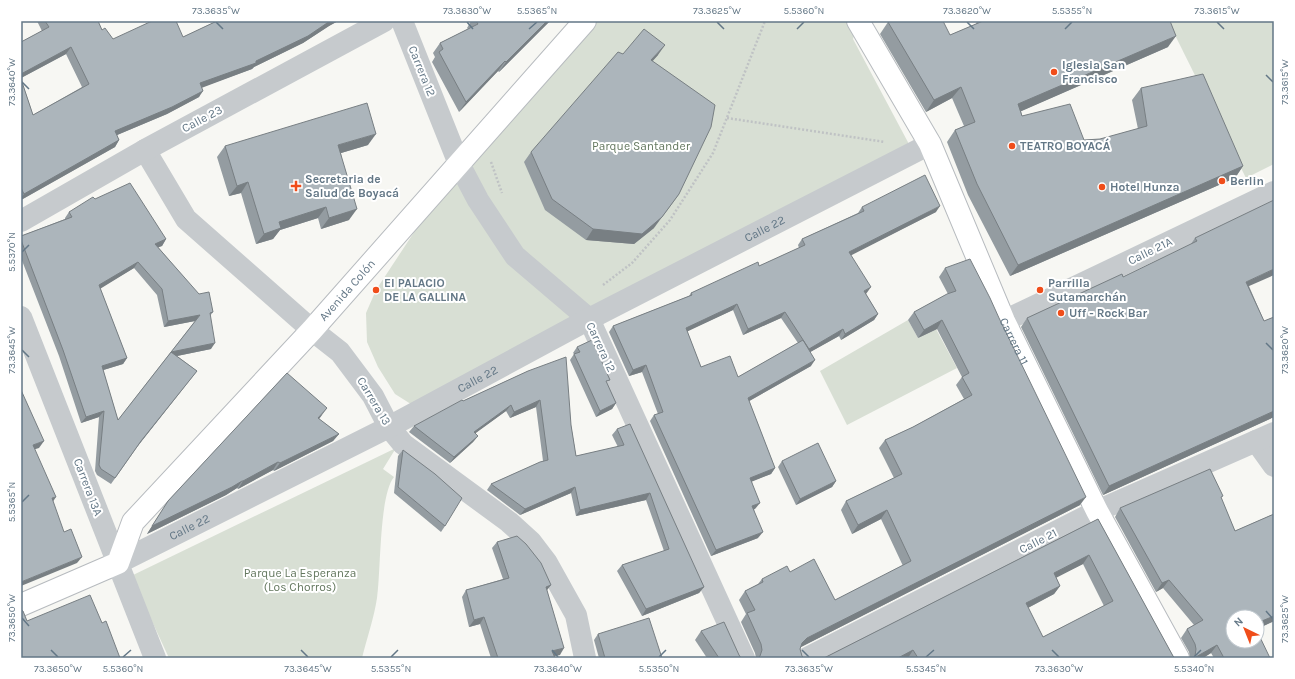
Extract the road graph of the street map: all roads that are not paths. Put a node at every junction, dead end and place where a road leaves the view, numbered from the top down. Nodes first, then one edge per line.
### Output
1 (384, 21) edge
2 (402, 21) edge
3 (585, 21) edge
4 (860, 22) edge
5 (930, 144) junction
6 (145, 150) junction
7 (459, 164) junction
8 (1274, 192) edge
9 (21, 221) edge
10 (21, 316) edge
11 (588, 318) junction
12 (1004, 321) junction
13 (312, 330) junction
14 (389, 427) junction
15 (1265, 437) edge
16 (1274, 466) edge
17 (1097, 511) junction
18 (118, 563) junction
19 (21, 605) edge
20 (155, 658) edge
21 (585, 658) edge
22 (744, 658) edge
23 (807, 658) edge
24 (1178, 658) edge

1 - 6 street, Calle 23
2 - 7 street, Carrera 12
3 - 7 main road, Avenida Colón
4 - 5 main road, Carrera 11
5 - 11 street, Calle 22
5 - 12 main road, Carrera 11
6 - 9 street, Calle 23
6 - 13 street, Carrera 13
7 - 11 street, Carrera 12
7 - 13 main road, Avenida Colón
8 - 12 street, Calle 21A
10 - 18 street, Carrera 13A
11 - 14 street, Calle 22
11 - 22 street, Carrera 12
12 - 17 main road, Carrera 11
13 - 14 street, Carrera 13
13 - 18 main road, Avenida Colón
14 - 18 street, Calle 22
14 - 21 street, Carrera 13
15 - 16 street
15 - 17 street, Calle 21
17 - 23 street, Calle 21
17 - 24 main road, Carrera 11
18 - 19 main road, Calle 22
18 - 20 street, Carrera 13A

